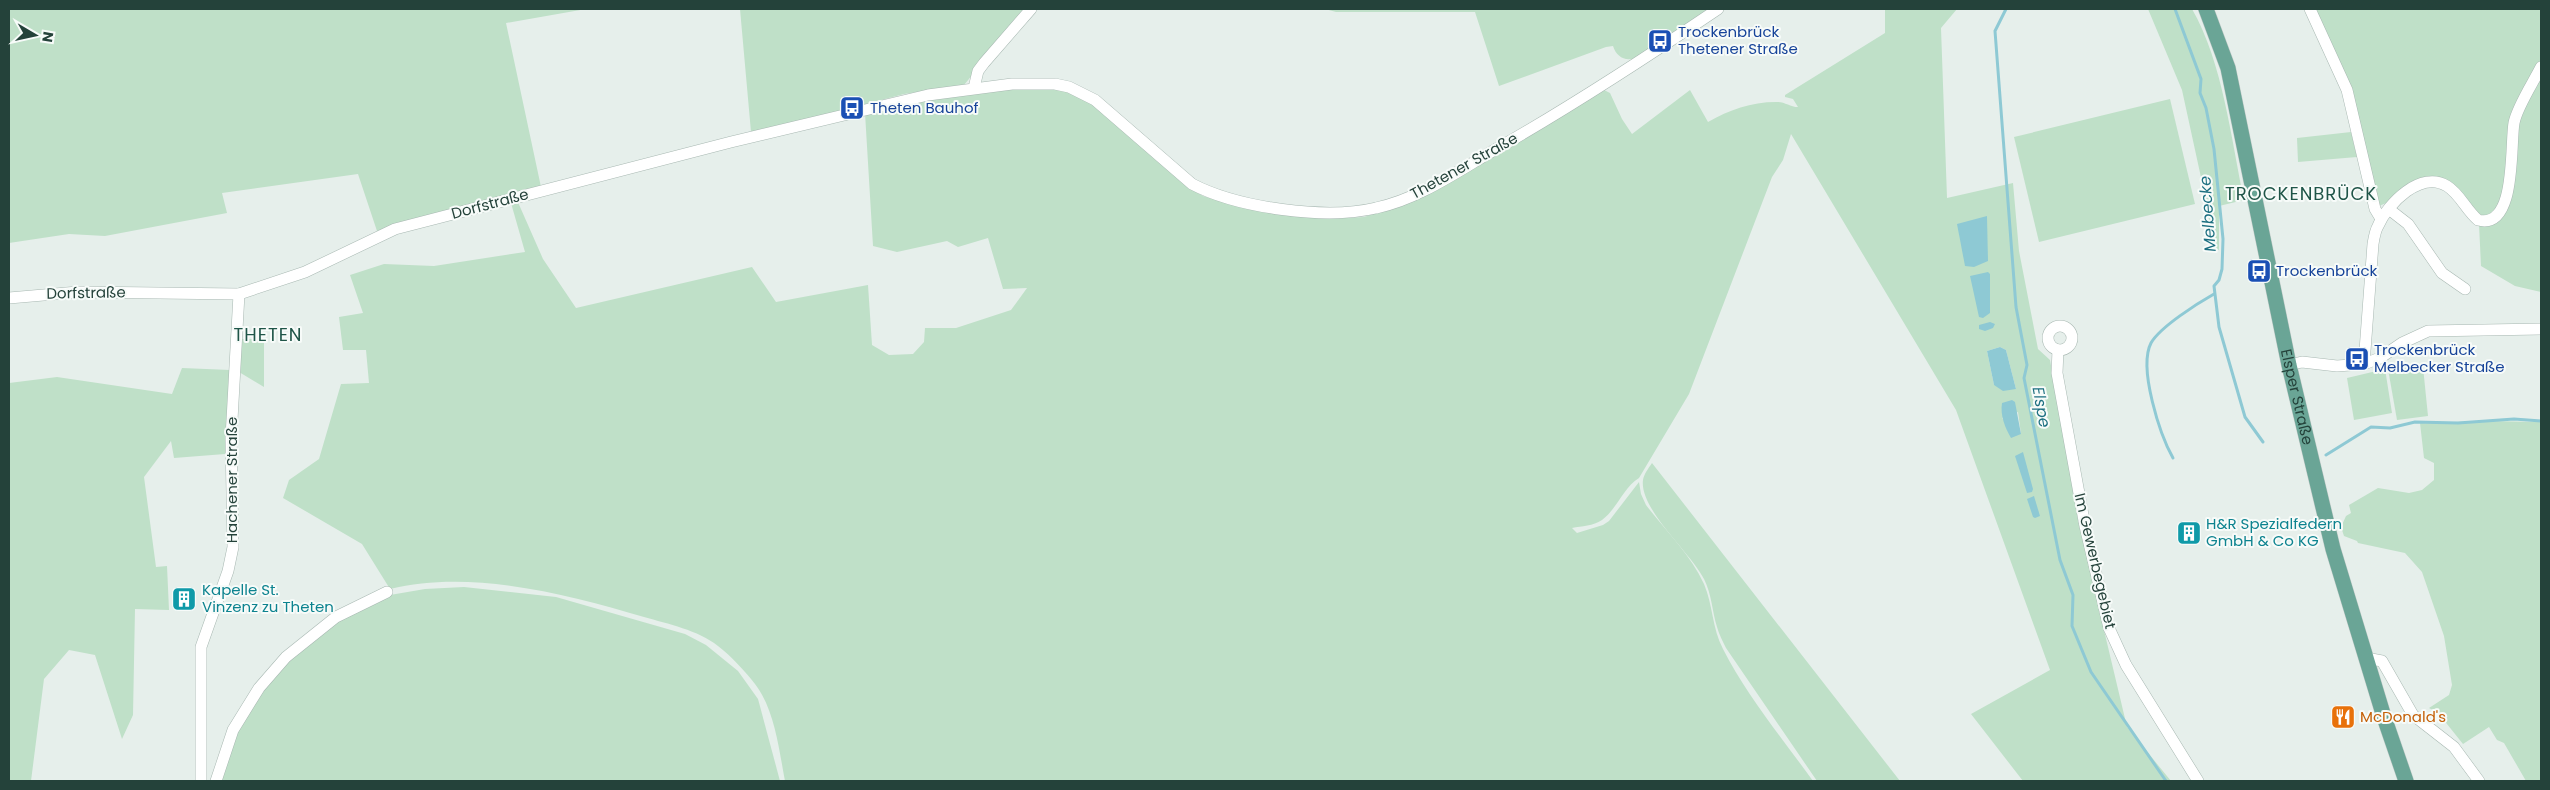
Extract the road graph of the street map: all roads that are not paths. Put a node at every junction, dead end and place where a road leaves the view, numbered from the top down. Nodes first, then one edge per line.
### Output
1 (1031, 9) edge
2 (1718, 9) edge
3 (2206, 9) edge
4 (2310, 9) edge
5 (2541, 67) edge
6 (974, 88) junction
7 (2390, 210) junction
8 (2381, 219) junction
9 (2465, 289) dead end
10 (238, 294) junction
11 (9, 298) edge
12 (2541, 329) edge
13 (2058, 350) dead end
14 (2364, 364) junction
15 (2289, 365) junction
16 (387, 592) dead end
17 (2366, 658) junction
18 (201, 781) edge
19 (216, 781) edge
20 (2198, 781) edge
21 (2406, 781) edge
22 (2479, 781) edge

1 - 6 street
2 - 6 street, Thetener Straße
3 - 15 main road, Elsper Straße
4 - 8 street
5 - 7 street
6 - 10 street, Dorfstraße
7 - 8 street
7 - 9 street
8 - 14 street
10 - 11 street, Dorfstraße
10 - 18 street, Hachener Straße
12 - 14 street
13 - 20 street, Im Gewerbegebiet
14 - 15 street
15 - 17 main road, Elsper Straße
16 - 19 street
17 - 21 main road, Elsper Straße
17 - 22 street

